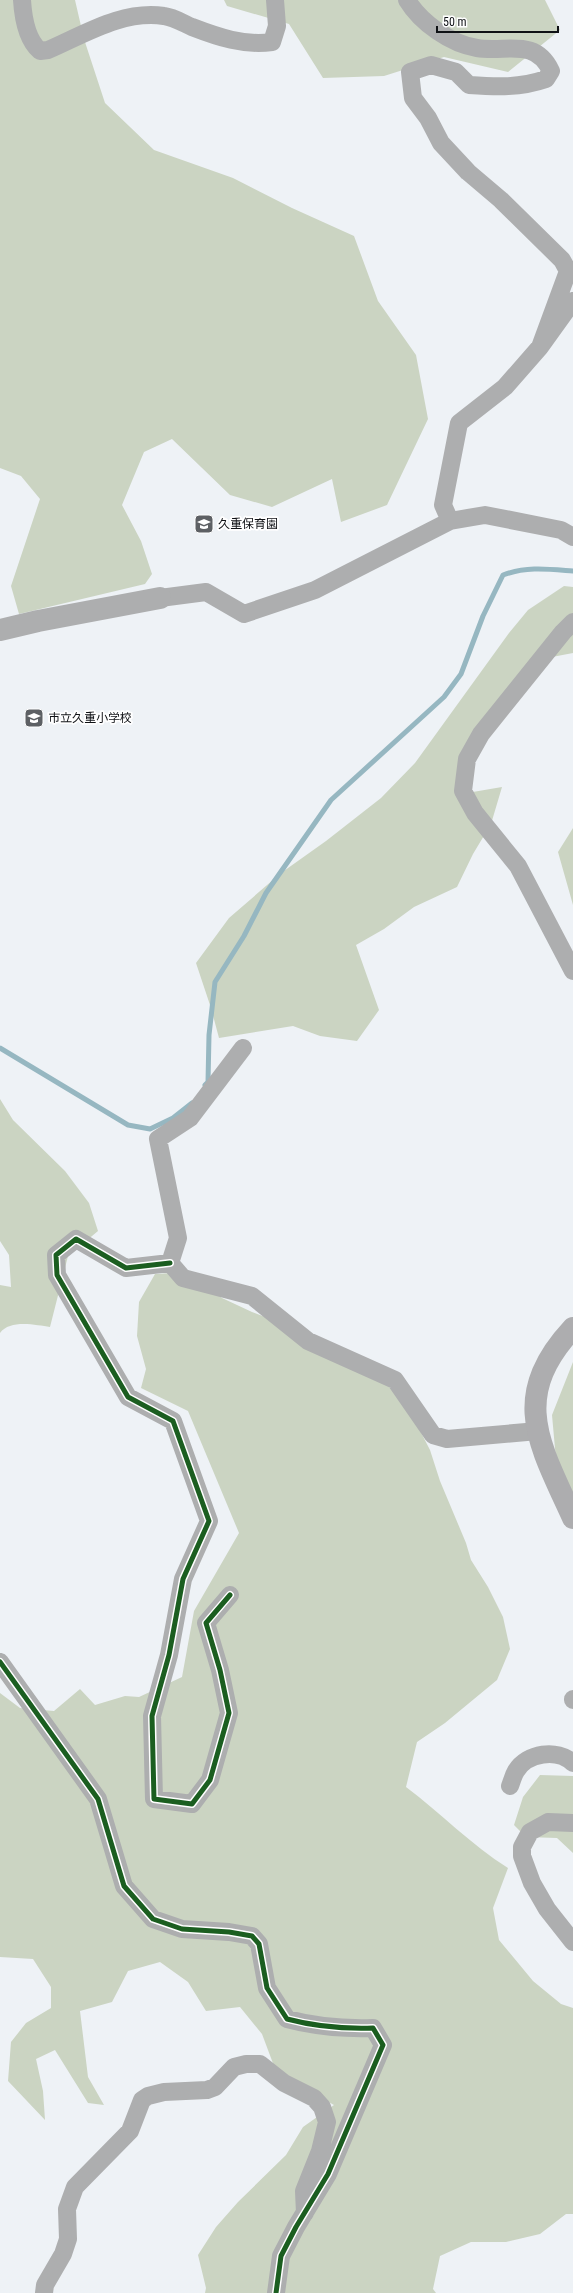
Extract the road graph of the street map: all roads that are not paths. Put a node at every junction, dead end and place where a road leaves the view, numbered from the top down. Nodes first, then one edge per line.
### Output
1 (22, 0) edge
2 (275, 0) edge
3 (407, 0) edge
4 (573, 301) edge
5 (540, 347) junction
6 (450, 521) junction
7 (573, 537) edge
8 (160, 598) joint
9 (573, 622) edge
10 (0, 630) edge
11 (573, 971) edge
12 (243, 1048) dead end
13 (170, 1263) junction
14 (573, 1328) edge
15 (538, 1431) junction
16 (573, 1518) edge
17 (230, 1595) dead end
18 (0, 1662) edge
19 (573, 1763) edge
20 (510, 1786) dead end
21 (573, 1824) edge
22 (573, 1942) edge
23 (305, 2214) junction
24 (44, 2293) edge
25 (276, 2293) edge

1 - 2 street
3 - 5 street
4 - 5 street
5 - 6 street
6 - 7 street
6 - 8 street
8 - 10 street
9 - 11 street
12 - 13 street
13 - 15 street
13 - 17 street
14 - 15 main road
15 - 16 main road
18 - 23 street
19 - 20 street
21 - 22 street
23 - 24 street
23 - 25 street

